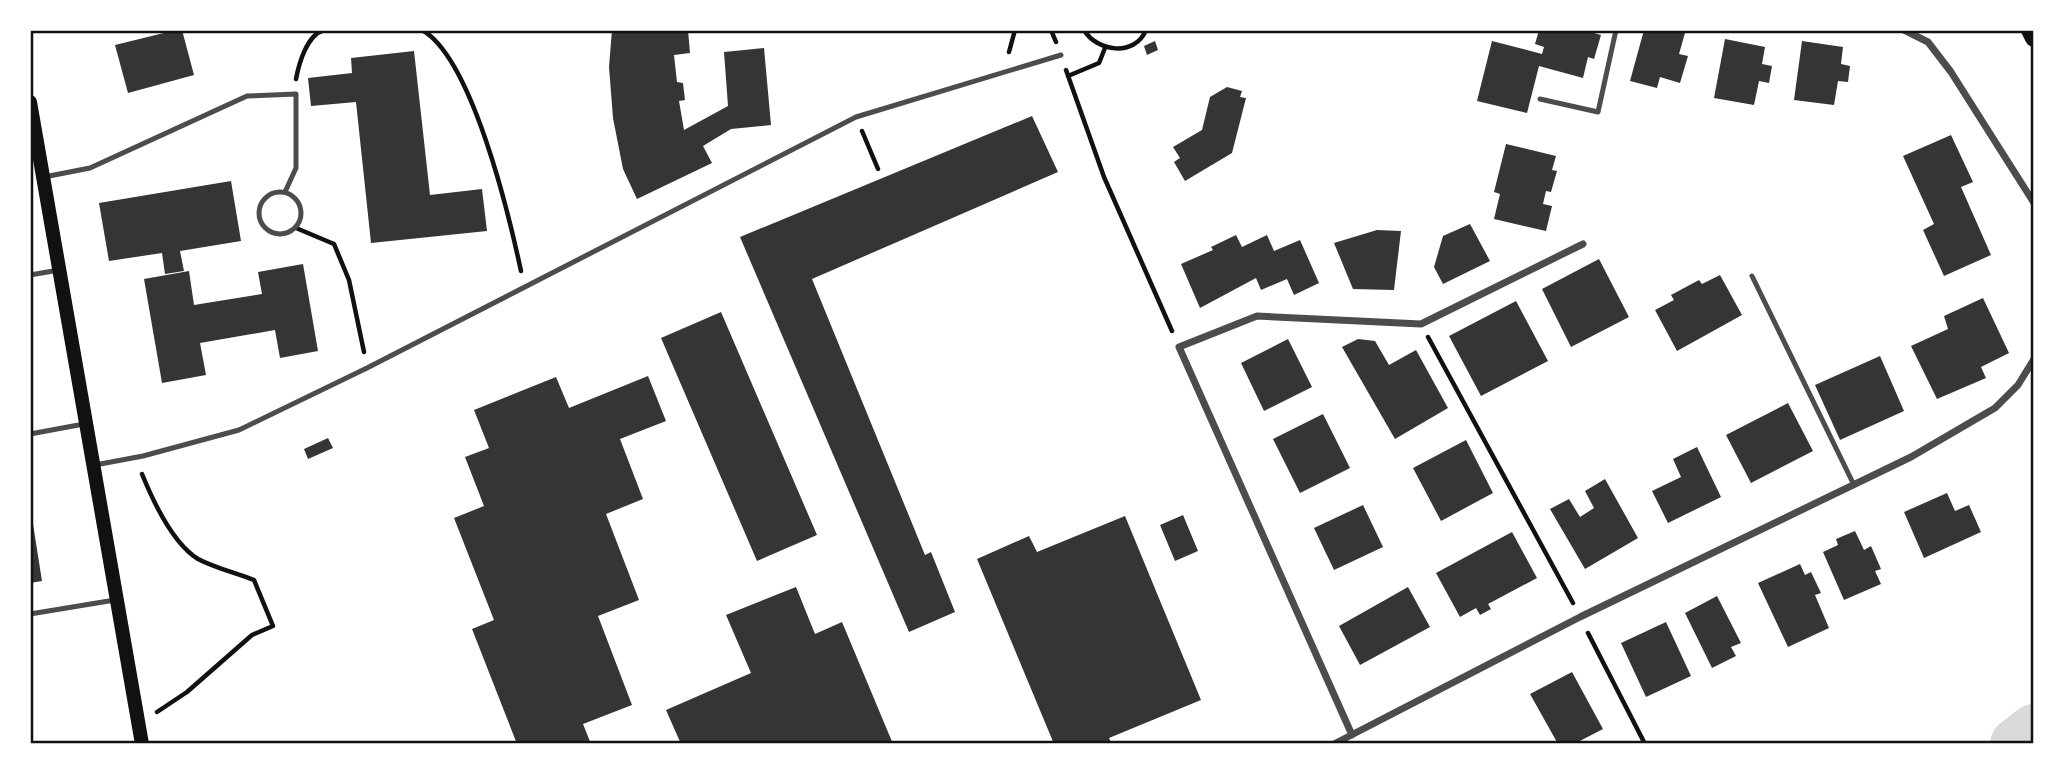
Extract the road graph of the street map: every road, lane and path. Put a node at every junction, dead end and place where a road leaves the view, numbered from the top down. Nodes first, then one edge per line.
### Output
1 (324, 30) edge
2 (422, 30) edge
3 (1051, 30) edge
4 (1084, 30) edge
5 (1146, 30) edge
6 (1616, 30) edge
7 (1904, 30) edge
8 (2030, 30) edge
9 (2034, 38) edge
10 (1105, 48) junction
11 (1061, 55) junction
12 (1068, 76) junction
13 (296, 94) junction
14 (1540, 99) dead end
15 (30, 102) edge
16 (856, 117) junction
17 (878, 169) dead end
18 (44, 177) junction
19 (285, 192) junction
20 (2034, 203) edge
21 (296, 228) junction
22 (1583, 244) dead end
23 (59, 270) junction
24 (30, 275) edge
25 (1752, 276) dead end
26 (524, 285) junction
27 (1421, 324) junction
28 (1179, 347) junction
29 (2034, 359) edge
30 (367, 368) junction
31 (84, 424) junction
32 (30, 434) edge
33 (135, 458) junction
34 (91, 466) junction
35 (1854, 485) junction
36 (115, 600) junction
37 (30, 614) edge
38 (1580, 617) junction
39 (138, 723) junction
40 (1352, 735) junction
41 (142, 744) edge
42 (1334, 744) edge
43 (1645, 744) edge

1 - 13 path
2 - 26 path
3 - 11 path
4 - 10 path
5 - 10 path
6 - 14 lane
7 - 20 street
8 - 9 main road
10 - 12 path
11 - 12 path
11 - 16 lane
12 - 28 path
13 - 18 lane
13 - 19 lane
15 - 18 main road
16 - 17 path
16 - 26 lane
18 - 23 main road
19 - 21 lane
19 - 21 lane
21 - 30 path
22 - 27 street
23 - 24 lane
23 - 31 main road
25 - 35 lane
26 - 30 lane
27 - 28 street
27 - 38 path
28 - 40 street
29 - 35 street
30 - 33 lane
31 - 32 lane
31 - 34 main road
33 - 34 lane
33 - 39 path
34 - 36 main road
35 - 38 street
36 - 37 lane
36 - 39 main road
38 - 40 street
38 - 43 path
39 - 41 main road
40 - 42 street

